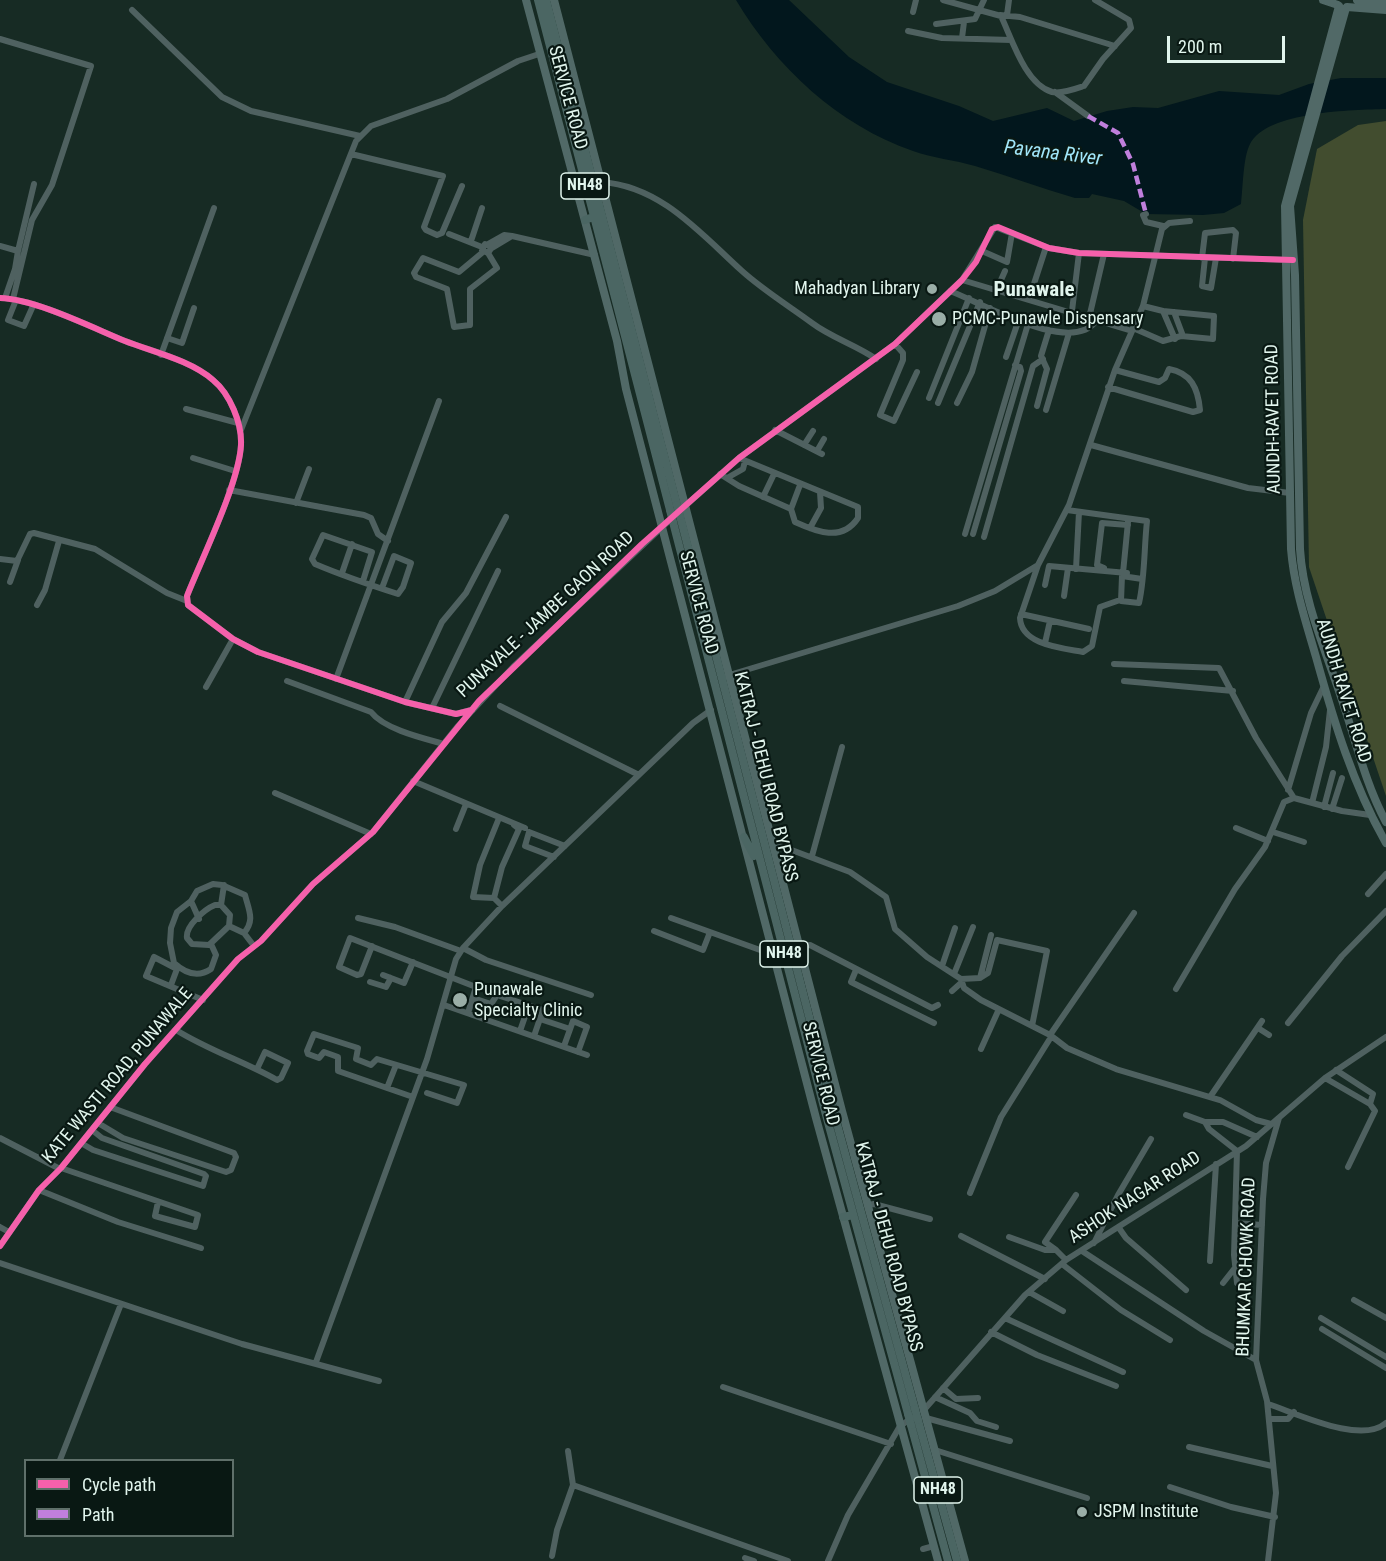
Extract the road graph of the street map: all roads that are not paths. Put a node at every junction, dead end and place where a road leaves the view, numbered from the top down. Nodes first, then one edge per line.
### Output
1 (526, 0) edge
2 (538, 0) edge
3 (546, 0) edge
4 (554, 0) edge
5 (916, 0) edge
6 (943, 0) edge
7 (984, 0) edge
8 (1009, 0) edge
9 (1095, 0) edge
10 (1323, 0) edge
11 (1357, 0) edge
12 (1343, 4) edge
13 (1386, 4) edge
14 (132, 10) dead end
15 (981, 10) junction
16 (1386, 10) edge
17 (913, 12) dead end
18 (953, 14) dead end
19 (999, 15) junction
20 (1007, 15) junction
21 (964, 22) junction
22 (953, 23) junction
23 (936, 24) dead end
24 (908, 31) dead end
25 (962, 38) junction
26 (0, 39) edge
27 (1011, 40) junction
28 (1114, 46) junction
29 (539, 54) junction
30 (1055, 92) junction
31 (1088, 116) dead end
32 (360, 136) junction
33 (351, 154) junction
34 (601, 182) junction
35 (34, 184) dead end
36 (462, 186) dead end
37 (214, 208) dead end
38 (482, 208) dead end
39 (1146, 214) dead end
40 (589, 218) junction
41 (1190, 221) dead end
42 (1163, 226) junction
43 (1012, 233) junction
44 (449, 234) dead end
45 (471, 241) junction
46 (0, 246) edge
47 (1046, 247) junction
48 (487, 249) junction
49 (18, 251) junction
50 (982, 251) junction
51 (1079, 253) junction
52 (1104, 254) junction
53 (595, 255) junction
54 (1157, 257) junction
55 (1204, 258) junction
56 (1216, 258) junction
57 (1233, 259) junction
58 (1289, 260) junction
59 (1005, 271) dead end
60 (962, 280) junction
61 (998, 289) junction
62 (950, 291) junction
63 (3, 298) edge
64 (969, 298) junction
65 (15, 300) junction
66 (1029, 300) junction
67 (980, 302) junction
68 (33, 306) junction
69 (1143, 306) junction
70 (194, 308) dead end
71 (990, 308) junction
72 (1072, 311) junction
73 (1163, 311) junction
74 (1174, 312) junction
75 (1089, 318) junction
76 (1096, 321) junction
77 (1018, 322) junction
78 (1028, 324) junction
79 (1049, 330) junction
80 (1132, 330) junction
81 (1069, 333) junction
82 (1183, 336) junction
83 (167, 338) junction
84 (1175, 339) junction
85 (896, 344) junction
86 (161, 355) junction
87 (1006, 357) dead end
88 (876, 359) junction
89 (1043, 359) junction
90 (1015, 365) junction
91 (1115, 369) junction
92 (917, 372) dead end
93 (1108, 387) junction
94 (929, 398) dead end
95 (440, 401) dead end
96 (938, 403) dead end
97 (957, 403) dead end
98 (1036, 406) dead end
99 (186, 409) dead end
100 (1046, 410) dead end
101 (240, 427) junction
102 (775, 430) junction
103 (813, 431) dead end
104 (824, 439) dead end
105 (804, 445) junction
106 (1091, 445) junction
107 (193, 458) dead end
108 (742, 460) junction
109 (309, 469) dead end
110 (235, 471) junction
111 (774, 474) junction
112 (723, 476) junction
113 (800, 485) junction
114 (229, 490) junction
115 (820, 492) junction
116 (1290, 493) junction
117 (763, 497) junction
118 (296, 503) junction
119 (677, 507) junction
120 (791, 509) junction
121 (1067, 510) junction
122 (1080, 512) junction
123 (506, 517) dead end
124 (676, 519) junction
125 (1128, 522) junction
126 (662, 526) junction
127 (810, 528) junction
128 (965, 534) dead end
129 (974, 534) dead end
130 (984, 537) dead end
131 (59, 541) junction
132 (388, 541) junction
133 (352, 544) junction
134 (0, 559) edge
135 (18, 560) junction
136 (1037, 568) junction
137 (1068, 568) junction
138 (1076, 569) junction
139 (498, 571) dead end
140 (1123, 571) junction
141 (342, 573) junction
142 (1047, 573) junction
143 (1299, 576) junction
144 (1142, 577) junction
145 (363, 581) junction
146 (10, 582) dead end
147 (372, 584) junction
148 (1045, 585) dead end
149 (382, 588) junction
150 (1064, 596) dead end
151 (1120, 600) junction
152 (186, 601) junction
153 (37, 605) dead end
154 (1021, 614) junction
155 (1050, 621) junction
156 (1089, 629) dead end
157 (233, 639) junction
158 (1045, 643) junction
159 (1114, 664) dead end
160 (726, 676) junction
161 (336, 679) junction
162 (287, 681) dead end
163 (1124, 681) dead end
164 (206, 687) dead end
165 (1323, 688) junction
166 (1233, 691) junction
167 (405, 702) junction
168 (500, 706) dead end
169 (432, 708) junction
170 (1330, 709) junction
171 (472, 710) junction
172 (711, 710) junction
173 (444, 744) junction
174 (842, 747) dead end
175 (1333, 773) dead end
176 (639, 775) junction
177 (1342, 778) dead end
178 (413, 781) junction
179 (1288, 790) junction
180 (275, 793) dead end
181 (1294, 798) junction
182 (1312, 803) junction
183 (466, 804) junction
184 (1324, 807) junction
185 (1332, 809) junction
186 (1370, 814) junction
187 (499, 818) junction
188 (1386, 822) edge
189 (525, 828) dead end
190 (1236, 828) dead end
191 (456, 829) dead end
192 (1273, 832) junction
193 (371, 834) junction
194 (744, 837) junction
195 (1268, 841) junction
196 (1304, 842) dead end
197 (773, 843) junction
198 (1386, 843) edge
199 (565, 846) junction
200 (812, 856) junction
201 (554, 857) junction
202 (1386, 874) edge
203 (766, 883) junction
204 (224, 885) junction
205 (1368, 894) dead end
206 (494, 898) junction
207 (191, 901) junction
208 (222, 905) junction
209 (502, 906) junction
210 (774, 910) junction
211 (1386, 911) edge
212 (1134, 913) dead end
213 (764, 914) junction
214 (358, 918) dead end
215 (671, 918) dead end
216 (199, 919) junction
217 (229, 926) junction
218 (973, 927) dead end
219 (955, 928) dead end
220 (654, 932) dead end
221 (710, 932) junction
222 (244, 933) junction
223 (991, 936) dead end
224 (771, 943) junction
225 (211, 944) junction
226 (254, 945) junction
227 (372, 946) junction
228 (800, 946) junction
229 (462, 950) junction
230 (783, 950) junction
231 (774, 955) junction
232 (413, 963) junction
233 (942, 966) junction
234 (211, 969) junction
235 (856, 969) junction
236 (954, 974) junction
237 (383, 975) dead end
238 (222, 977) junction
239 (391, 978) junction
240 (451, 978) junction
241 (980, 978) junction
242 (961, 981) junction
243 (370, 982) dead end
244 (171, 985) junction
245 (1176, 989) dead end
246 (952, 991) dead end
247 (591, 995) dead end
248 (473, 999) junction
249 (203, 1000) junction
250 (444, 1005) junction
251 (529, 1005) junction
252 (938, 1005) dead end
253 (999, 1009) junction
254 (468, 1013) junction
255 (540, 1019) junction
256 (1262, 1021) dead end
257 (934, 1023) dead end
258 (1288, 1023) dead end
259 (1032, 1026) junction
260 (1258, 1028) junction
261 (570, 1029) junction
262 (176, 1030) junction
263 (520, 1031) junction
264 (1269, 1035) dead end
265 (534, 1036) junction
266 (1051, 1036) junction
267 (1386, 1037) edge
268 (564, 1046) junction
269 (981, 1049) dead end
270 (818, 1051) junction
271 (579, 1052) junction
272 (827, 1054) junction
273 (587, 1055) dead end
274 (396, 1065) junction
275 (257, 1069) junction
276 (1336, 1070) junction
277 (422, 1072) junction
278 (1325, 1078) junction
279 (387, 1088) junction
280 (426, 1093) dead end
281 (413, 1097) junction
282 (1210, 1097) junction
283 (1370, 1104) junction
284 (111, 1107) junction
285 (1186, 1115) dead end
286 (1279, 1117) junction
287 (1205, 1122) junction
288 (98, 1124) junction
289 (1271, 1124) junction
290 (92, 1130) junction
291 (1257, 1137) junction
292 (0, 1138) edge
293 (1151, 1139) dead end
294 (81, 1143) junction
295 (1238, 1151) junction
296 (1216, 1164) junction
297 (1348, 1167) dead end
298 (60, 1169) junction
299 (39, 1190) junction
300 (970, 1193) dead end
301 (1076, 1195) dead end
302 (158, 1202) junction
303 (867, 1205) junction
304 (853, 1215) junction
305 (843, 1217) junction
306 (930, 1220) dead end
307 (1236, 1223) junction
308 (1262, 1225) junction
309 (0, 1227) edge
310 (1119, 1228) junction
311 (9, 1232) junction
312 (961, 1236) dead end
313 (1009, 1237) dead end
314 (1094, 1244) junction
315 (0, 1246) edge
316 (201, 1248) dead end
317 (1056, 1250) junction
318 (1082, 1251) junction
319 (1210, 1261) dead end
320 (1064, 1262) junction
321 (0, 1263) edge
322 (1234, 1269) junction
323 (1045, 1279) junction
324 (1223, 1283) dead end
325 (1237, 1283) dead end
326 (1186, 1290) dead end
327 (1029, 1292) junction
328 (1354, 1300) dead end
329 (121, 1304) junction
330 (1063, 1311) dead end
331 (1386, 1317) edge
332 (1005, 1318) junction
333 (1321, 1318) dead end
334 (1322, 1329) dead end
335 (991, 1332) junction
336 (1170, 1340) dead end
337 (1386, 1357) edge
338 (1256, 1360) junction
339 (316, 1362) junction
340 (1386, 1368) edge
341 (1123, 1372) dead end
342 (379, 1381) dead end
343 (1116, 1386) dead end
344 (723, 1387) dead end
345 (943, 1388) junction
346 (935, 1397) junction
347 (978, 1398) dead end
348 (1268, 1404) junction
349 (1294, 1412) junction
350 (917, 1416) junction
351 (1269, 1419) junction
352 (1386, 1423) edge
353 (900, 1426) junction
354 (996, 1427) dead end
355 (1010, 1441) dead end
356 (891, 1444) junction
357 (1189, 1447) dead end
358 (934, 1450) junction
359 (568, 1451) dead end
360 (61, 1459) edge
361 (1272, 1466) junction
362 (573, 1485) junction
363 (1170, 1487) dead end
364 (1087, 1498) dead end
365 (1275, 1516) junction
366 (934, 1546) junction
367 (923, 1549) dead end
368 (552, 1556) dead end
369 (745, 1558) dead end
370 (754, 1561) edge
371 (788, 1561) edge
372 (828, 1561) edge
373 (938, 1561) edge
374 (948, 1561) edge
375 (957, 1561) edge
376 (965, 1561) edge
377 (1268, 1561) edge

1 - 29 main road, SERVICE ROAD
2 - 40 highway, KATRAJ - DEHU ROAD BYPASS / NH48
3 - 119 highway, KATRAJ - DEHU ROAD BYPASS / NH48
4 - 34 main road, SERVICE ROAD
5 - 17 street
6 - 15 street
7 - 15 street
8 - 20 street
9 - 28 street
10 - 12 main road
11 - 13 main road
12 - 16 main road
12 - 58 main road
14 - 32 street
15 - 19 street
15 - 21 street
18 - 22 street
19 - 20 street
19 - 27 street
20 - 28 street
21 - 22 street
21 - 25 street
22 - 23 street
24 - 25 street
25 - 27 street
26 - 65 street
27 - 30 street
28 - 30 street
29 - 32 street
29 - 40 main road, SERVICE ROAD
30 - 31 street
32 - 33 street
33 - 36 street
33 - 101 street
34 - 88 street
34 - 119 main road, SERVICE ROAD
35 - 49 street
37 - 83 street
38 - 45 street
39 - 42 street
40 - 53 main road, SERVICE ROAD
40 - 119 highway, KATRAJ - DEHU ROAD BYPASS / NH48
41 - 42 street
42 - 54 street
43 - 47 street
43 - 50 street, PUNAVALE - JAMBE GAON ROAD
43 - 50 street
44 - 45 street
45 - 48 street
46 - 49 street
47 - 51 street
47 - 66 street
48 - 48 street
48 - 53 street
49 - 63 street
50 - 60 street, PUNAVALE - JAMBE GAON ROAD
51 - 52 street
51 - 72 street
52 - 54 street
52 - 75 street
53 - 126 main road, SERVICE ROAD
54 - 55 street
54 - 69 street
55 - 56 street
55 - 56 street
55 - 57 street
56 - 57 street
57 - 58 street
58 - 116 main road, AUNDH-RAVET ROAD
58 - 143 main road, AUNDH-RAVET ROAD
59 - 61 street
60 - 61 street
60 - 62 street, PUNAVALE - JAMBE GAON ROAD
61 - 66 street
62 - 64 street
62 - 85 street, PUNAVALE - JAMBE GAON ROAD
63 - 65 street
64 - 67 street
64 - 94 street
65 - 68 street
65 - 68 street
66 - 72 street
67 - 71 street
67 - 96 street
68 - 86 street
69 - 73 street
69 - 80 street
70 - 83 street
71 - 77 street
71 - 97 street
72 - 75 street
73 - 74 street
73 - 84 street
74 - 82 street
74 - 82 street
75 - 76 street
76 - 80 street
76 - 81 street
77 - 78 street
77 - 87 street
78 - 79 street
78 - 90 street
79 - 81 street
79 - 89 street
80 - 84 street
80 - 91 street
81 - 100 street
82 - 84 street
83 - 86 street
85 - 88 street, PUNAVALE - JAMBE GAON ROAD
85 - 92 street
86 - 101 street
88 - 102 street, PUNAVALE - JAMBE GAON ROAD
89 - 98 street
89 - 130 street
90 - 128 street
90 - 129 street
91 - 93 street
91 - 93 street
93 - 106 street
95 - 132 street
99 - 101 street
101 - 110 street
102 - 105 street
102 - 108 street, PUNAVALE - JAMBE GAON ROAD
103 - 105 street
104 - 105 street
106 - 116 street
106 - 121 street
107 - 110 street
108 - 111 street
108 - 112 street, PUNAVALE - JAMBE GAON ROAD
108 - 112 street
109 - 118 street
110 - 114 street
111 - 113 street
111 - 117 street
112 - 117 street
112 - 119 street, PUNAVALE - JAMBE GAON ROAD
113 - 115 street
113 - 120 street
114 - 118 street
114 - 152 street
115 - 127 street
115 - 127 street
116 - 143 main road, AUNDH-RAVET ROAD
117 - 120 street
118 - 132 street
119 - 124 highway, KATRAJ - DEHU ROAD BYPASS / NH48, bridge
119 - 126 street, PUNAVALE - JAMBE GAON ROAD
119 - 160 main road, SERVICE ROAD
120 - 127 street
121 - 122 street
121 - 136 street
122 - 125 street
122 - 138 street
123 - 167 street
124 - 160 highway, KATRAJ - DEHU ROAD BYPASS / NH48
124 - 203 highway, KATRAJ - DEHU ROAD BYPASS / NH48
125 - 140 street
125 - 140 street
125 - 144 street
126 - 171 street, PUNAVALE - JAMBE GAON ROAD
126 - 172 main road, SERVICE ROAD
131 - 135 street, PUNAVALE - JAMBE GAON ROAD
131 - 152 street, PUNAVALE - JAMBE GAON ROAD
131 - 153 street
132 - 147 street
133 - 141 street
133 - 141 street
133 - 145 street
134 - 135 street
135 - 146 street
136 - 142 street
136 - 154 street
136 - 160 street
137 - 138 street
137 - 142 street
137 - 150 street
138 - 140 street
139 - 169 street
140 - 144 street
141 - 145 street
142 - 148 street
143 - 165 main road, AUNDH RAVET ROAD
143 - 188 main road, AUNDH RAVET ROAD
144 - 151 street
144 - 151 street
145 - 147 street
147 - 149 street
147 - 161 street
149 - 149 street
151 - 158 street
152 - 157 street, PUNAVALE - JAMBE GAON ROAD
154 - 155 street
154 - 158 street
155 - 156 street
155 - 158 street
157 - 161 street, PUNAVALE - JAMBE GAON ROAD
157 - 164 street
159 - 166 street
160 - 197 main road, SERVICE ROAD
160 - 270 highway, KATRAJ - DEHU ROAD BYPASS / NH48
161 - 167 street, PUNAVALE - JAMBE GAON ROAD
162 - 173 street
163 - 166 street
165 - 170 main road, AUNDH RAVET ROAD
165 - 179 street
166 - 179 street
167 - 169 street, PUNAVALE - JAMBE GAON ROAD
168 - 176 street
169 - 171 street, PUNAVALE - JAMBE GAON ROAD
170 - 182 street
170 - 186 main road, AUNDH RAVET ROAD
171 - 173 street, KATE WASTI ROAD, PUNAWALE
172 - 176 street
172 - 194 main road, SERVICE ROAD
173 - 178 street, KATE WASTI ROAD, PUNAWALE
174 - 200 street
175 - 184 street
176 - 199 street
177 - 185 street
178 - 183 street
178 - 193 street, KATE WASTI ROAD, PUNAWALE
179 - 181 street
180 - 193 street
181 - 182 street
181 - 192 street
182 - 184 street
183 - 187 street
183 - 191 street
184 - 185 street
185 - 186 street
186 - 198 main road, AUNDH RAVET ROAD
187 - 189 street
187 - 206 street
187 - 206 street
190 - 195 street
192 - 195 street
192 - 196 street
193 - 226 street, KATE WASTI ROAD, PUNAWALE
194 - 203 highway
194 - 213 main road, SERVICE ROAD
195 - 245 street
197 - 200 street
197 - 228 main road, SERVICE ROAD
199 - 201 street
199 - 201 street
200 - 233 street
201 - 209 street
202 - 205 street
203 - 210 highway, KATRAJ - DEHU ROAD BYPASS / NH48
204 - 207 street
204 - 208 street
204 - 222 street
206 - 209 street
207 - 216 street
207 - 234 street
208 - 216 street
208 - 217 street
209 - 229 street
210 - 213 highway
210 - 230 highway, KATRAJ - DEHU ROAD BYPASS / NH48
211 - 258 street
212 - 266 street
213 - 224 main road, SERVICE ROAD
214 - 229 street
215 - 221 street
216 - 225 street
217 - 222 street
217 - 225 street
218 - 236 street
219 - 233 street
220 - 221 street
221 - 231 street
222 - 226 street
223 - 241 street
224 - 230 highway
224 - 231 main road, SERVICE ROAD
225 - 234 street
226 - 238 street, KATE WASTI ROAD, PUNAWALE
227 - 227 street
227 - 232 street
228 - 235 street
228 - 272 main road, SERVICE ROAD
229 - 240 street
229 - 247 street
230 - 304 highway, KATRAJ - DEHU ROAD BYPASS / NH48
231 - 305 main road, SERVICE ROAD
232 - 239 street
232 - 240 street
233 - 236 street
234 - 238 street
235 - 252 street
235 - 257 street
236 - 242 street
237 - 239 street
238 - 249 street, KATE WASTI ROAD, PUNAWALE
239 - 243 street
240 - 248 street
240 - 250 street
241 - 242 street
241 - 259 street
242 - 246 street
242 - 253 street
244 - 244 street
244 - 249 street
248 - 251 street
248 - 254 street
249 - 262 street, KATE WASTI ROAD, PUNAWALE
250 - 254 street
250 - 277 street
251 - 255 street
251 - 263 street
253 - 259 street
253 - 269 street
254 - 263 street
255 - 261 street
255 - 265 street
256 - 260 street
259 - 266 street
260 - 264 street
260 - 282 street
261 - 268 street
261 - 271 street
262 - 275 street
262 - 284 street, KATE WASTI ROAD, PUNAWALE
263 - 265 street
265 - 268 street
266 - 282 street
266 - 300 street
267 - 276 street, ASHOK NAGAR ROAD
268 - 271 street
270 - 272 highway
270 - 350 highway, KATRAJ - DEHU ROAD BYPASS / NH48
271 - 273 street
272 - 303 main road, SERVICE ROAD
274 - 277 street
274 - 279 street
274 - 279 street
275 - 275 street
276 - 278 street, ASHOK NAGAR ROAD
276 - 283 street
277 - 280 street
277 - 281 street
278 - 283 street
278 - 286 street, ASHOK NAGAR ROAD
279 - 281 street
281 - 339 street
282 - 289 street
283 - 297 street
284 - 288 street, KATE WASTI ROAD, PUNAWALE
284 - 288 street
285 - 287 street
286 - 289 street, ASHOK NAGAR ROAD
286 - 308 street, BHUMKAR CHOWK ROAD
287 - 291 street
287 - 295 street
288 - 290 street, KATE WASTI ROAD, PUNAWALE
289 - 291 street, ASHOK NAGAR ROAD
290 - 294 street, KATE WASTI ROAD, PUNAWALE
290 - 294 street
291 - 295 street, ASHOK NAGAR ROAD
292 - 298 street
293 - 314 street
294 - 298 street, KATE WASTI ROAD, PUNAWALE
295 - 296 street, ASHOK NAGAR ROAD
295 - 307 street
296 - 310 street, ASHOK NAGAR ROAD
296 - 319 street
298 - 299 street, KATE WASTI ROAD, PUNAWALE
298 - 302 street
299 - 311 street, KATE WASTI ROAD, PUNAWALE
299 - 316 street
301 - 317 street
302 - 302 street
303 - 306 street
303 - 350 main road, SERVICE ROAD
304 - 305 highway
304 - 350 highway, KATRAJ - DEHU ROAD BYPASS / NH48
305 - 353 main road, SERVICE ROAD
307 - 308 street
307 - 322 street
308 - 338 street, BHUMKAR CHOWK ROAD
309 - 311 street
310 - 314 street, ASHOK NAGAR ROAD
310 - 326 street
311 - 315 street, KATE WASTI ROAD, PUNAWALE
312 - 323 street
313 - 317 street
314 - 318 street, ASHOK NAGAR ROAD
317 - 320 street
318 - 320 street, ASHOK NAGAR ROAD
318 - 338 street
320 - 323 street, ASHOK NAGAR ROAD
320 - 336 street
321 - 329 street
322 - 324 street
322 - 325 street
323 - 327 street, ASHOK NAGAR ROAD
327 - 330 street
327 - 332 street, ASHOK NAGAR ROAD
328 - 331 street
329 - 339 street
329 - 360 street
332 - 335 street, ASHOK NAGAR ROAD
332 - 341 street
333 - 337 street
334 - 340 street
335 - 343 street
335 - 345 street, ASHOK NAGAR ROAD
338 - 348 street, BHUMKAR CHOWK ROAD
339 - 342 street
344 - 356 street
345 - 346 street, ASHOK NAGAR ROAD
345 - 347 street
346 - 350 street, ASHOK NAGAR ROAD
346 - 354 street
348 - 349 street
348 - 351 street, BHUMKAR CHOWK ROAD
349 - 351 street
349 - 352 street
350 - 353 street, ASHOK NAGAR ROAD
350 - 355 street
350 - 358 main road, SERVICE ROAD
350 - 374 highway, KATRAJ - DEHU ROAD BYPASS / NH48
350 - 375 highway, KATRAJ - DEHU ROAD BYPASS / NH48
351 - 361 street, BHUMKAR CHOWK ROAD
353 - 356 street
353 - 366 main road, SERVICE ROAD
356 - 372 street
357 - 361 street
358 - 364 street
358 - 376 main road, SERVICE ROAD
359 - 362 street
361 - 365 street, BHUMKAR CHOWK ROAD
362 - 368 street
362 - 371 street
363 - 365 street
365 - 377 street, BHUMKAR CHOWK ROAD
366 - 367 street
366 - 373 main road, SERVICE ROAD
369 - 370 street

